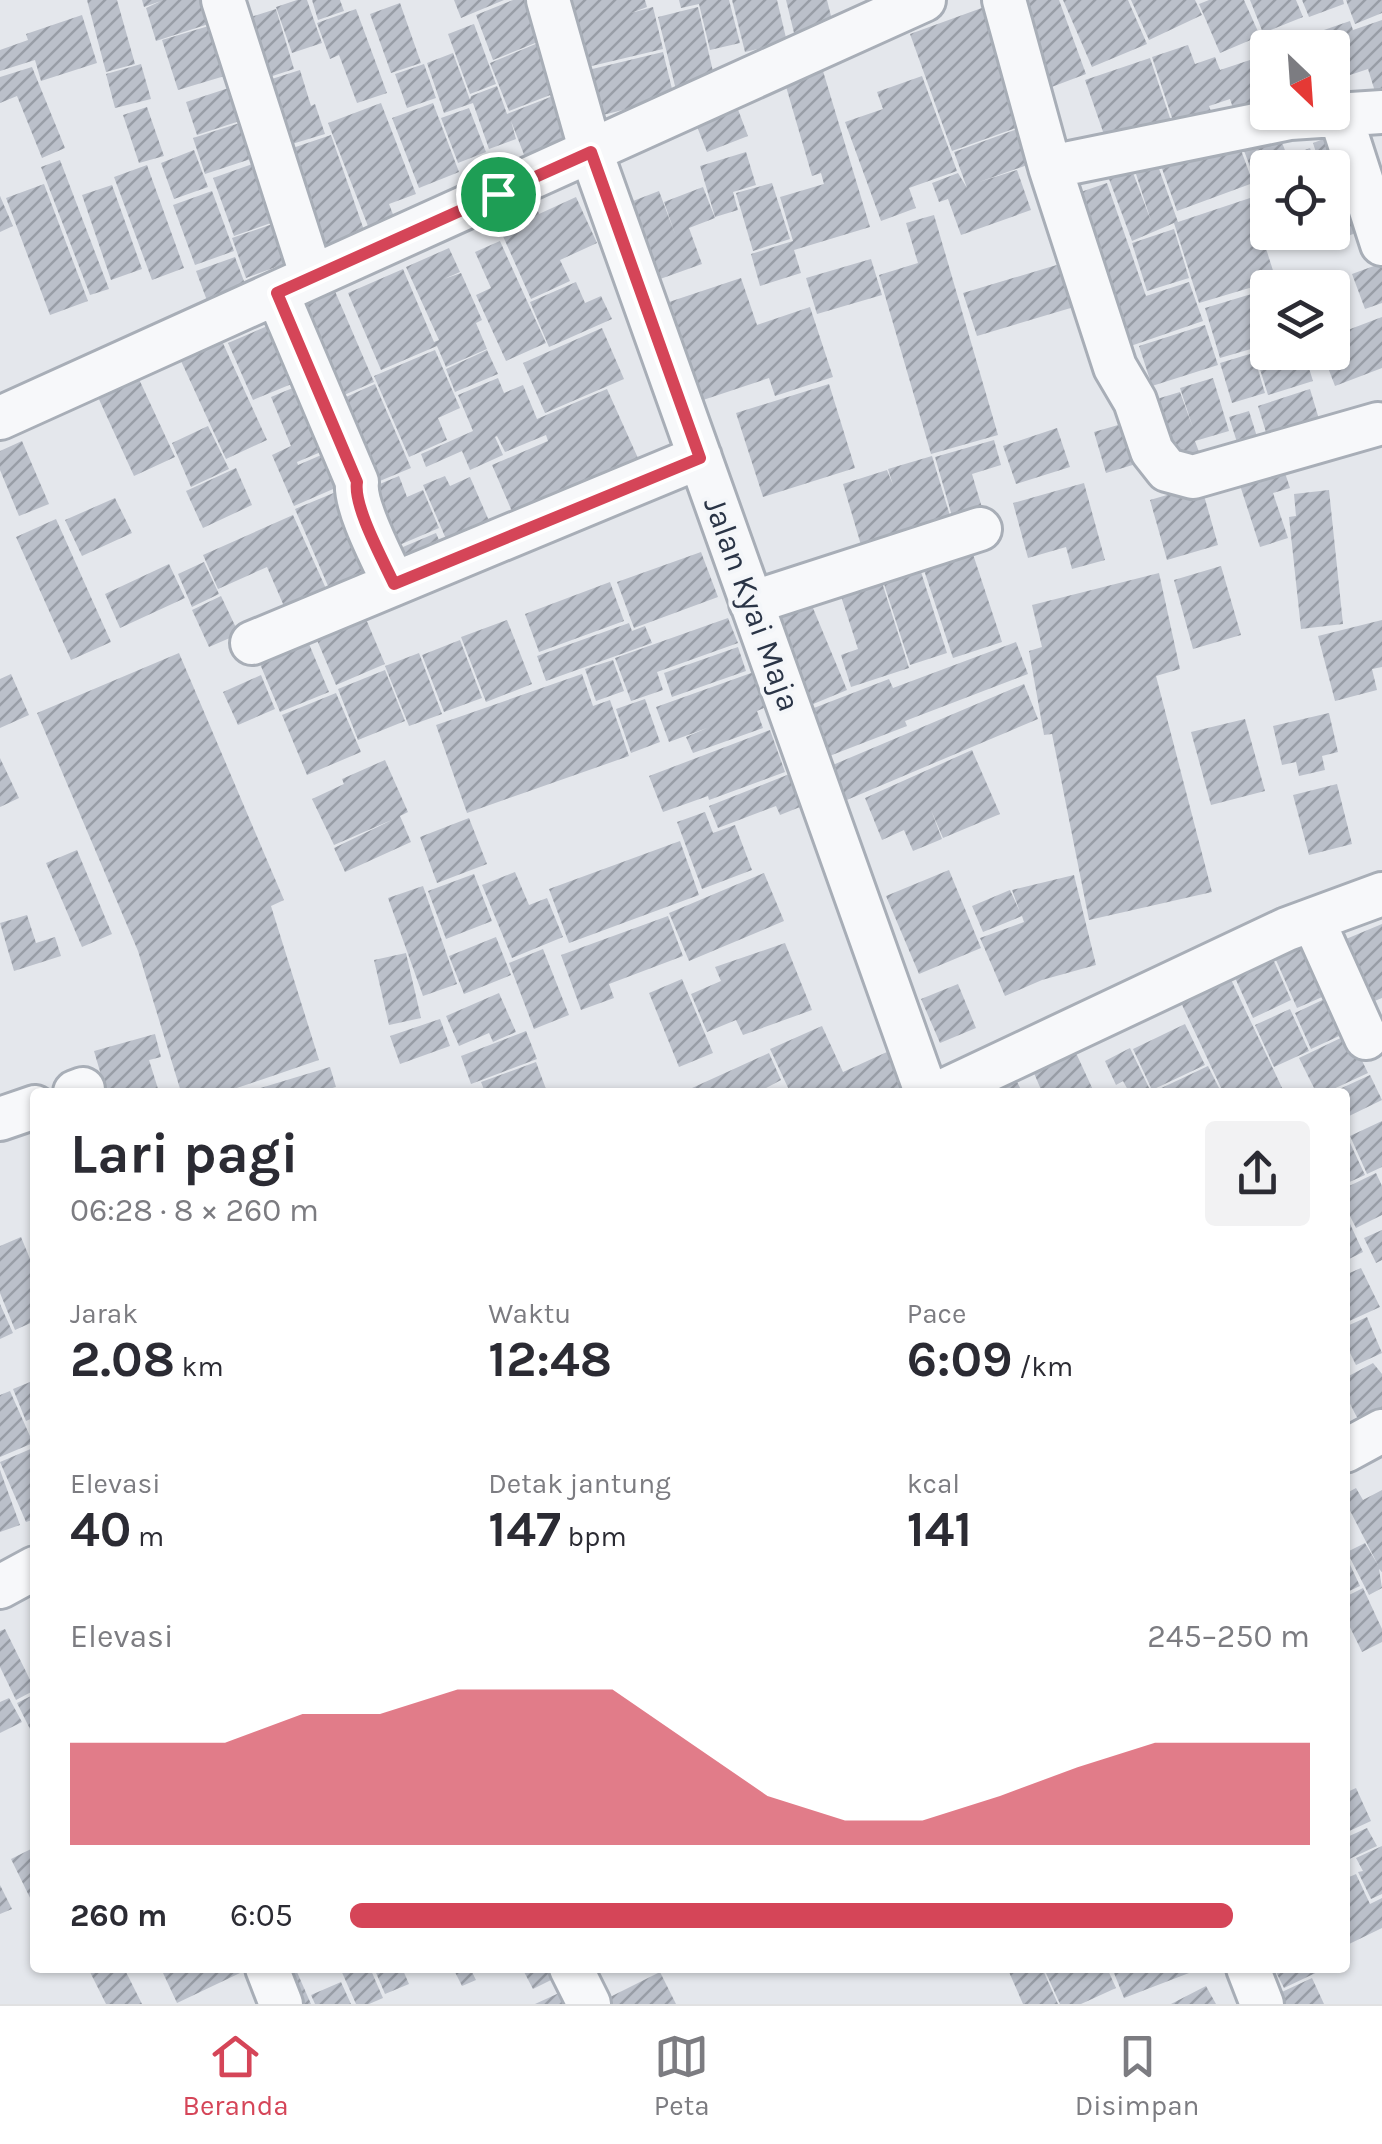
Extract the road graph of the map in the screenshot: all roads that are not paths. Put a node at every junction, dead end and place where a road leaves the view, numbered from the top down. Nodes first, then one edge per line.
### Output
1 (223, 0) edge
2 (548, 0) edge
3 (924, 0) edge
4 (1004, 0) edge
5 (1361, 113) edge
6 (591, 152) junction
7 (1050, 167) junction
8 (1382, 244) edge
9 (295, 285) junction
10 (0, 418) edge
11 (1381, 422) edge
12 (700, 458) junction
13 (980, 529) dead end
14 (394, 584) junction
15 (752, 603) junction
16 (252, 643) dead end
17 (1382, 894) edge
18 (1313, 920) junction
19 (1366, 1038) dead end
20 (925, 1088) edge
21 (950, 1088) edge
22 (30, 1108) edge
23 (0, 1119) edge
24 (1382, 1431) edge
25 (1350, 1448) edge
26 (30, 1571) edge
27 (0, 1587) edge
28 (270, 1973) edge
29 (574, 1973) edge
30 (1250, 1973) edge
31 (281, 2004) edge
32 (589, 2004) edge
33 (1262, 2004) edge

1 - 9 street
2 - 6 street, Jalan Kyai Maja
3 - 6 street
4 - 7 street
5 - 7 street
5 - 8 street
6 - 9 street
6 - 12 street, Jalan Kyai Maja
7 - 11 street
9 - 10 street
9 - 14 street
12 - 14 street
12 - 15 street, Jalan Kyai Maja
13 - 15 street
14 - 16 street
15 - 20 street, Jalan Kyai Maja
17 - 18 street
18 - 19 street
18 - 21 street
22 - 23 street
24 - 25 street
26 - 27 street
28 - 31 street
29 - 32 street
30 - 33 street

